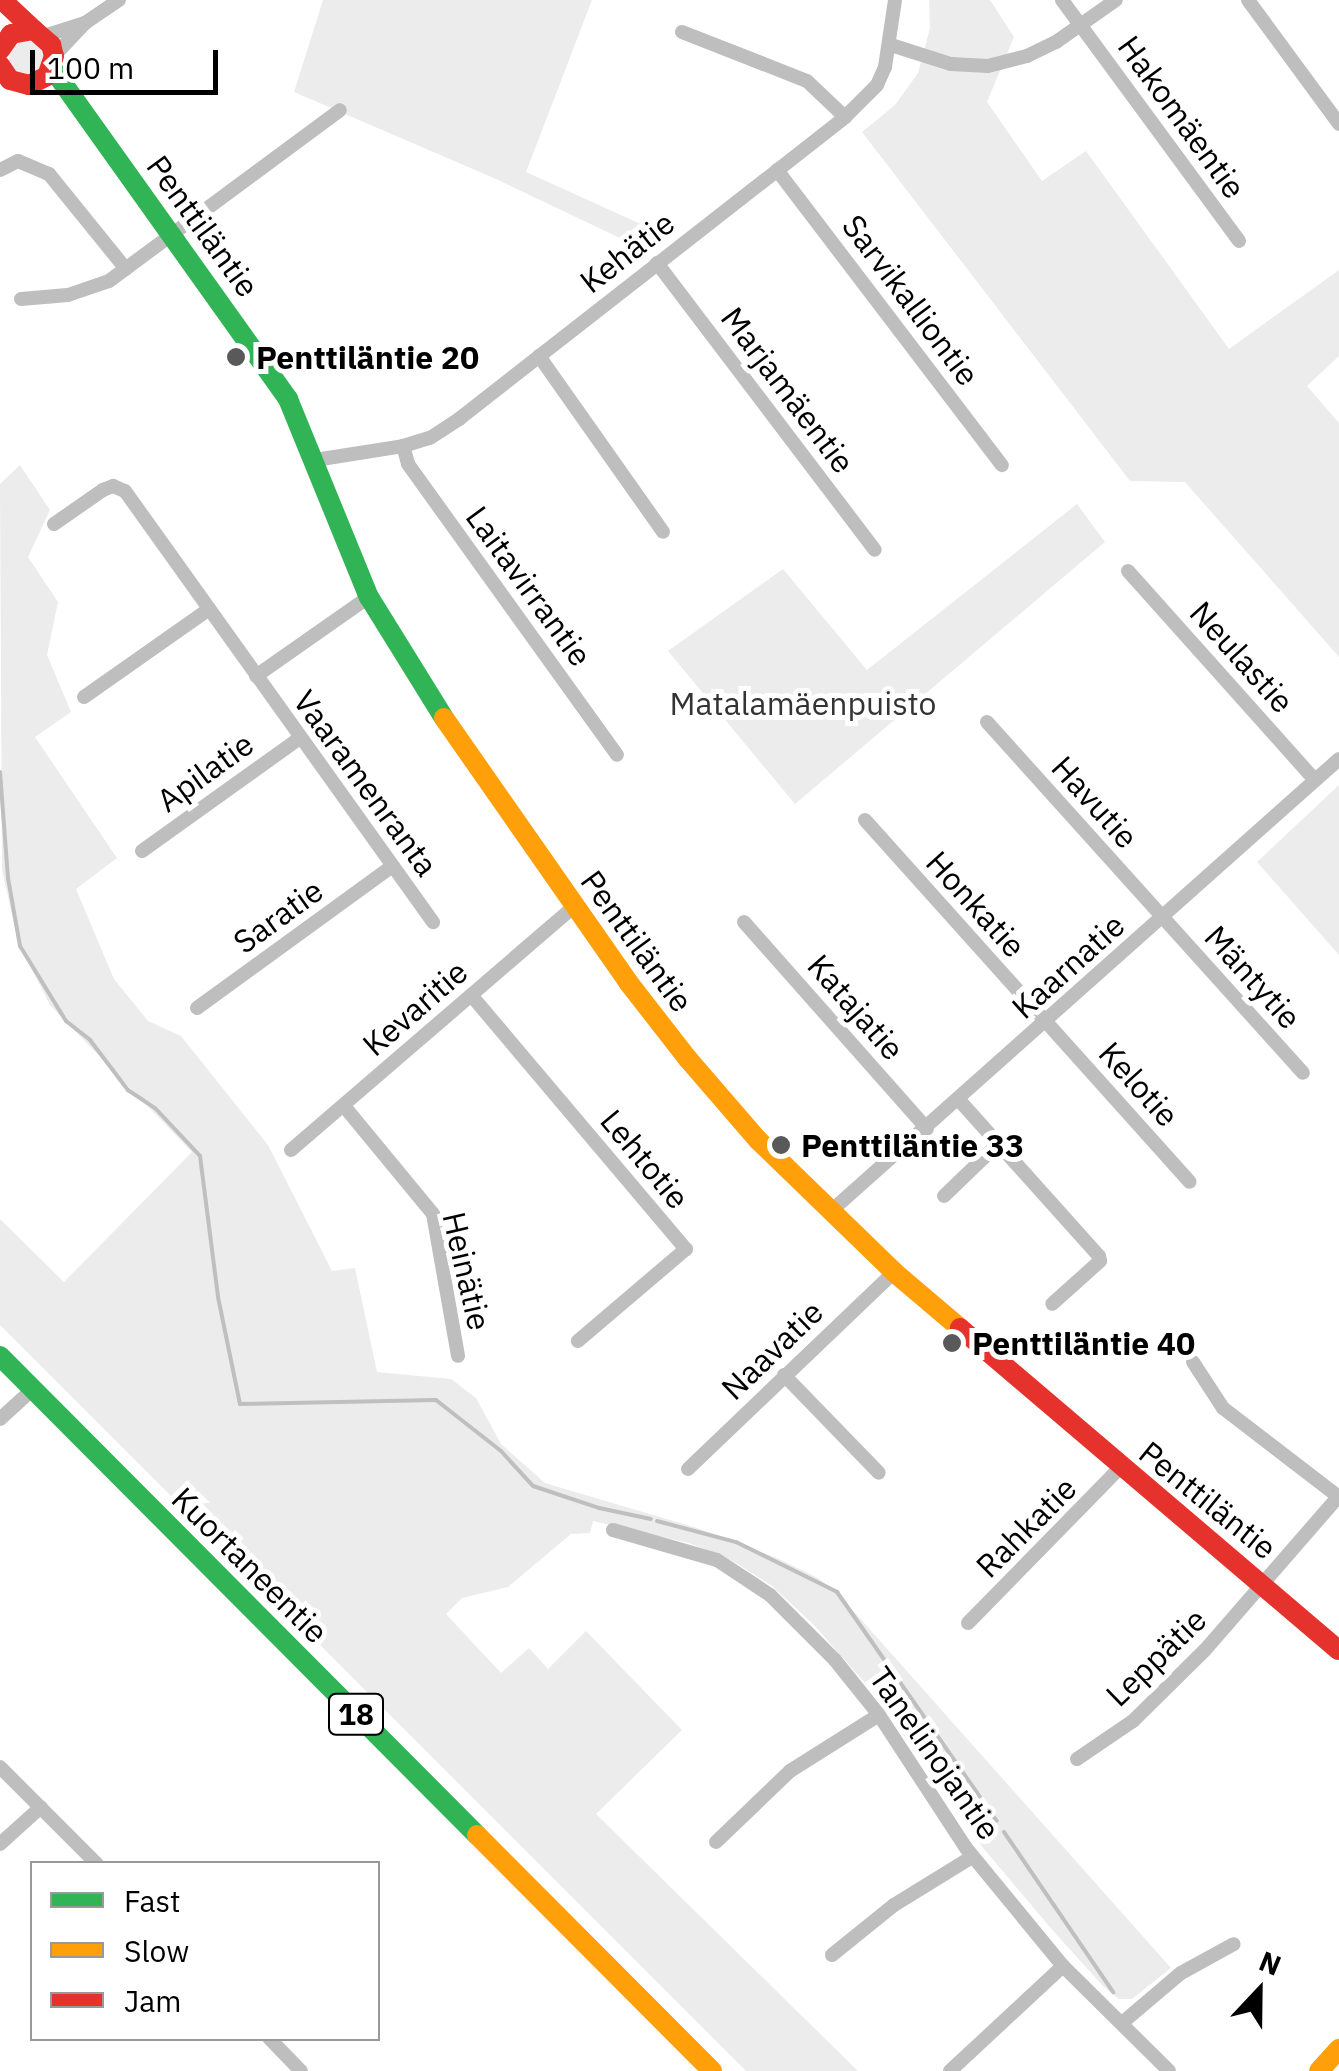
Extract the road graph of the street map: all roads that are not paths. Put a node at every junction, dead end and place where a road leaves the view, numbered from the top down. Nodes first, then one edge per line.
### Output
1 (2, 0) edge
2 (119, 0) edge
3 (895, 0) edge
4 (1062, 0) edge
5 (1116, 0) edge
6 (1248, 0) edge
7 (0, 16) edge
8 (84, 23) junction
9 (1080, 25) junction
10 (682, 32) dead end
11 (39, 33) junction
12 (891, 45) junction
13 (2, 46) edge
14 (54, 62) junction
15 (0, 65) edge
16 (16, 87) edge
17 (340, 110) dead end
18 (79, 111) junction
19 (845, 117) junction
20 (1339, 124) edge
21 (0, 170) edge
22 (776, 170) junction
23 (173, 236) junction
24 (1238, 240) dead end
25 (657, 263) junction
26 (126, 269) junction
27 (21, 300) dead end
28 (540, 356) junction
29 (403, 446) junction
30 (316, 460) junction
31 (1002, 465) dead end
32 (54, 524) dead end
33 (663, 532) dead end
34 (874, 550) dead end
35 (1128, 571) dead end
36 (369, 597) junction
37 (209, 609) junction
38 (256, 676) junction
39 (84, 697) dead end
40 (987, 722) dead end
41 (300, 738) junction
42 (616, 755) dead end
43 (1339, 759) edge
44 (1315, 780) junction
45 (865, 820) dead end
46 (142, 851) dead end
47 (390, 868) junction
48 (574, 907) junction
49 (1162, 918) junction
50 (433, 922) dead end
51 (744, 922) dead end
52 (471, 996) junction
53 (197, 1008) dead end
54 (1046, 1024) junction
55 (1303, 1072) dead end
56 (959, 1100) junction
57 (344, 1106) junction
58 (927, 1129) junction
59 (998, 1143) junction
60 (291, 1150) dead end
61 (1190, 1182) dead end
62 (944, 1196) dead end
63 (831, 1211) junction
64 (894, 1272) junction
65 (1052, 1304) dead end
66 (578, 1342) dead end
67 (0, 1356) edge
68 (458, 1356) dead end
69 (1192, 1362) dead end
70 (784, 1375) junction
71 (32, 1389) junction
72 (0, 1419) edge
73 (688, 1468) dead end
74 (1120, 1468) junction
75 (879, 1473) dead end
76 (1339, 1497) edge
77 (613, 1530) dead end
78 (1265, 1583) junction
79 (968, 1623) dead end
80 (1339, 1650) edge
81 (879, 1715) junction
82 (1077, 1759) dead end
83 (0, 1767) edge
84 (41, 1807) junction
85 (716, 1842) dead end
86 (0, 1844) edge
87 (972, 1856) junction
88 (93, 1861) edge
89 (1234, 1944) dead end
90 (832, 1955) dead end
91 (1063, 1966) junction
92 (1122, 2024) junction
93 (271, 2041) edge
94 (1339, 2050) edge
95 (300, 2071) edge
96 (712, 2071) edge
97 (950, 2071) edge
98 (1169, 2071) edge
99 (1319, 2071) edge

1 - 11 main road
2 - 8 street
3 - 12 street, Kehätie
4 - 9 street, Hakomäentie
5 - 9 street
6 - 20 street
7 - 13 main road
8 - 11 street
8 - 14 street
9 - 12 street
9 - 24 street, Hakomäentie
10 - 19 street
11 - 13 main road
11 - 14 main road, Penttiläntie
12 - 19 street, Kehätie
14 - 16 main road
14 - 18 main road, Penttiläntie
15 - 16 main road, Penttiläntie
16 - 18 main road, Penttiläntie
17 - 23 street
18 - 23 main road, Penttiläntie
19 - 22 street, Kehätie
21 - 26 street
22 - 25 street, Kehätie
22 - 31 street, Sarvikalliontie
23 - 26 street
23 - 30 main road, Penttiläntie
25 - 28 street, Kehätie
25 - 34 street, Marjamäentie
26 - 27 street
28 - 29 street, Kehätie
28 - 33 street
29 - 30 street, Kehätie
29 - 42 street, Laitavirrantie
30 - 36 main road, Penttiläntie
32 - 37 street, Vaaramenranta
35 - 44 street, Neulastie
36 - 38 street, Vaaramenranta
36 - 48 main road, Penttiläntie
37 - 38 street, Vaaramenranta
37 - 39 street
38 - 41 street, Vaaramenranta
40 - 49 street, Havutie
41 - 46 street, Apilatie
41 - 47 street, Vaaramenranta
43 - 44 street, Kaarnatie
44 - 49 street, Kaarnatie
45 - 54 street, Honkatie
47 - 50 street, Vaaramenranta
47 - 53 street, Saratie
48 - 52 street, Kevaritie
48 - 63 main road, Penttiläntie
49 - 54 street, Kaarnatie
49 - 55 street, Mäntytie
51 - 58 street, Katajatie
52 - 57 street, Kevaritie
52 - 66 street, Lehtotie
54 - 56 street, Kaarnatie
54 - 61 street, Kelotie
56 - 58 street, Kaarnatie
56 - 59 street
57 - 60 street, Kevaritie
57 - 68 street, Heinätie
58 - 63 street, Kaarnatie
59 - 62 street
59 - 65 street
63 - 64 main road, Penttiläntie
64 - 70 street, Naavatie
64 - 74 main road, Penttiläntie
67 - 71 main road, Kuortaneentie / 18
69 - 76 street
70 - 73 street, Naavatie
70 - 75 street
71 - 72 street
71 - 96 main road, Kuortaneentie / 18
74 - 78 main road, Penttiläntie
74 - 79 street, Rahkatie
76 - 78 street, Leppätie
77 - 81 street, Tanelinojantie
78 - 80 main road, Penttiläntie
78 - 82 street, Leppätie
81 - 85 street
81 - 87 street, Tanelinojantie
83 - 84 street
84 - 86 street
84 - 88 street
87 - 90 street
87 - 91 street, Tanelinojantie
89 - 92 street
91 - 92 street, Tanelinojantie
91 - 97 street
92 - 98 street, Tanelinojantie
93 - 95 street
94 - 99 main road

